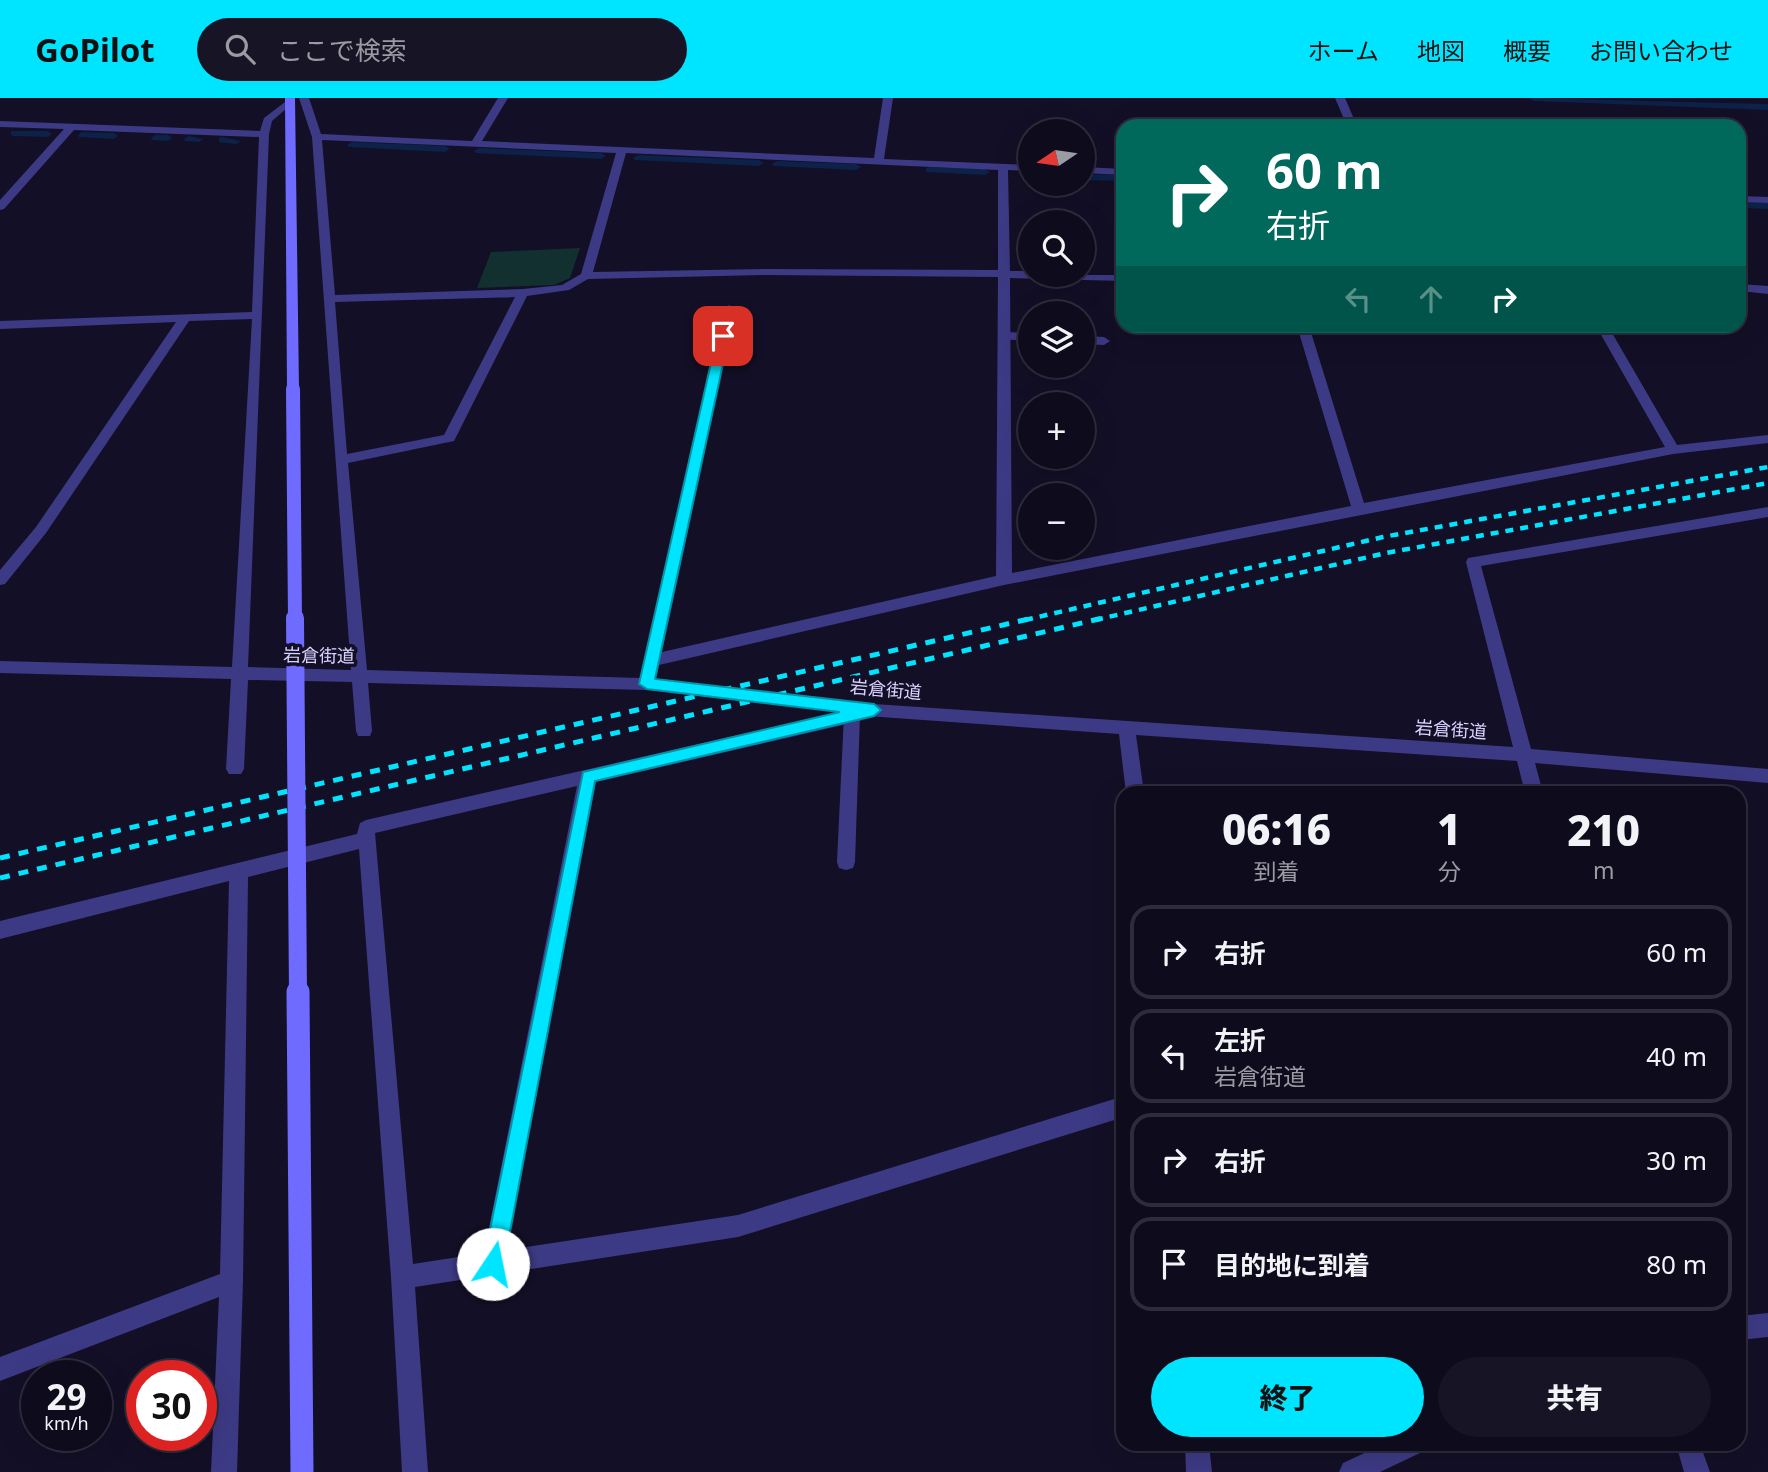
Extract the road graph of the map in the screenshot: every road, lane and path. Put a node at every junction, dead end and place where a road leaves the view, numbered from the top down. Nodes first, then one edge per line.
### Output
1 (304, 98) edge
2 (503, 98) edge
3 (887, 98) edge
4 (1340, 98) edge
5 (290, 100) edge
6 (1349, 119) edge
7 (0, 124) edge
8 (71, 127) junction
9 (264, 134) junction
10 (317, 137) junction
11 (476, 143) junction
12 (622, 149) junction
13 (879, 161) junction
14 (1003, 167) junction
15 (1018, 168) edge
16 (1096, 171) edge
17 (1116, 172) edge
18 (1746, 199) edge
19 (1768, 200) edge
20 (0, 206) edge
21 (1004, 274) junction
22 (586, 276) junction
23 (1116, 278) edge
24 (1746, 288) edge
25 (1768, 289) edge
26 (523, 293) junction
27 (330, 299) junction
28 (729, 309) dead end
29 (258, 315) junction
30 (185, 318) junction
31 (0, 325) edge
32 (1305, 333) edge
33 (1606, 333) edge
34 (1004, 336) junction
35 (1018, 337) edge
36 (1095, 341) edge
37 (1104, 341) dead end
38 (1768, 439) edge
39 (1673, 450) junction
40 (341, 460) junction
41 (1359, 509) junction
42 (1768, 512) edge
43 (0, 580) edge
44 (1004, 580) junction
45 (651, 661) junction
46 (0, 667) edge
47 (241, 675) junction
48 (360, 677) junction
49 (647, 684) junction
50 (874, 710) junction
51 (852, 715) junction
52 (1127, 728) junction
53 (365, 732) dead end
54 (1523, 755) junction
55 (235, 769) dead end
56 (588, 776) junction
57 (1768, 776) edge
58 (1134, 786) edge
59 (1532, 786) edge
60 (367, 834) junction
61 (846, 862) dead end
62 (239, 871) junction
63 (0, 930) edge
64 (1116, 1109) edge
65 (493, 1264) junction
66 (404, 1277) junction
67 (231, 1281) junction
68 (1768, 1325) edge
69 (1746, 1327) edge
70 (0, 1369) edge
71 (1198, 1451) edge
72 (1396, 1451) edge
73 (1690, 1451) edge
74 (224, 1472) edge
75 (302, 1472) edge
76 (415, 1472) edge
77 (1199, 1472) edge
78 (1352, 1472) edge
79 (1697, 1472) edge

1 - 10 street
2 - 11 street
3 - 13 street
4 - 6 street
5 - 9 street
5 - 75 street, bridge
7 - 8 street
8 - 9 street
8 - 20 street
9 - 29 street
10 - 11 street
10 - 27 street
11 - 12 street
12 - 13 street
12 - 22 street
13 - 14 street
14 - 15 street
14 - 21 street
16 - 17 street
18 - 19 street
21 - 22 street
21 - 23 street
21 - 34 street
22 - 26 street
24 - 25 street
26 - 27 street
26 - 40 street
27 - 40 street
28 - 45 street
29 - 30 street
29 - 47 street
30 - 31 street
30 - 43 street
32 - 41 street
33 - 39 street
34 - 35 street
34 - 44 street
36 - 37 street
38 - 39 street
39 - 41 street
40 - 48 street
41 - 44 street
42 - 54 street
44 - 45 street
45 - 49 street
46 - 47 street, 岩倉街道
47 - 48 street, 岩倉街道
47 - 55 street
48 - 49 street, 岩倉街道
48 - 53 street
49 - 50 street, 岩倉街道
50 - 51 street
50 - 52 street, 岩倉街道
51 - 56 street
51 - 61 street
52 - 54 street, 岩倉街道
52 - 58 street
54 - 57 street, 岩倉街道
54 - 59 street
56 - 60 street
56 - 65 street
60 - 62 street
60 - 66 street
62 - 63 street
62 - 67 street
64 - 65 street
65 - 66 street
66 - 76 street
67 - 70 street
67 - 74 street
68 - 69 street
71 - 77 street
72 - 78 street
73 - 79 street

